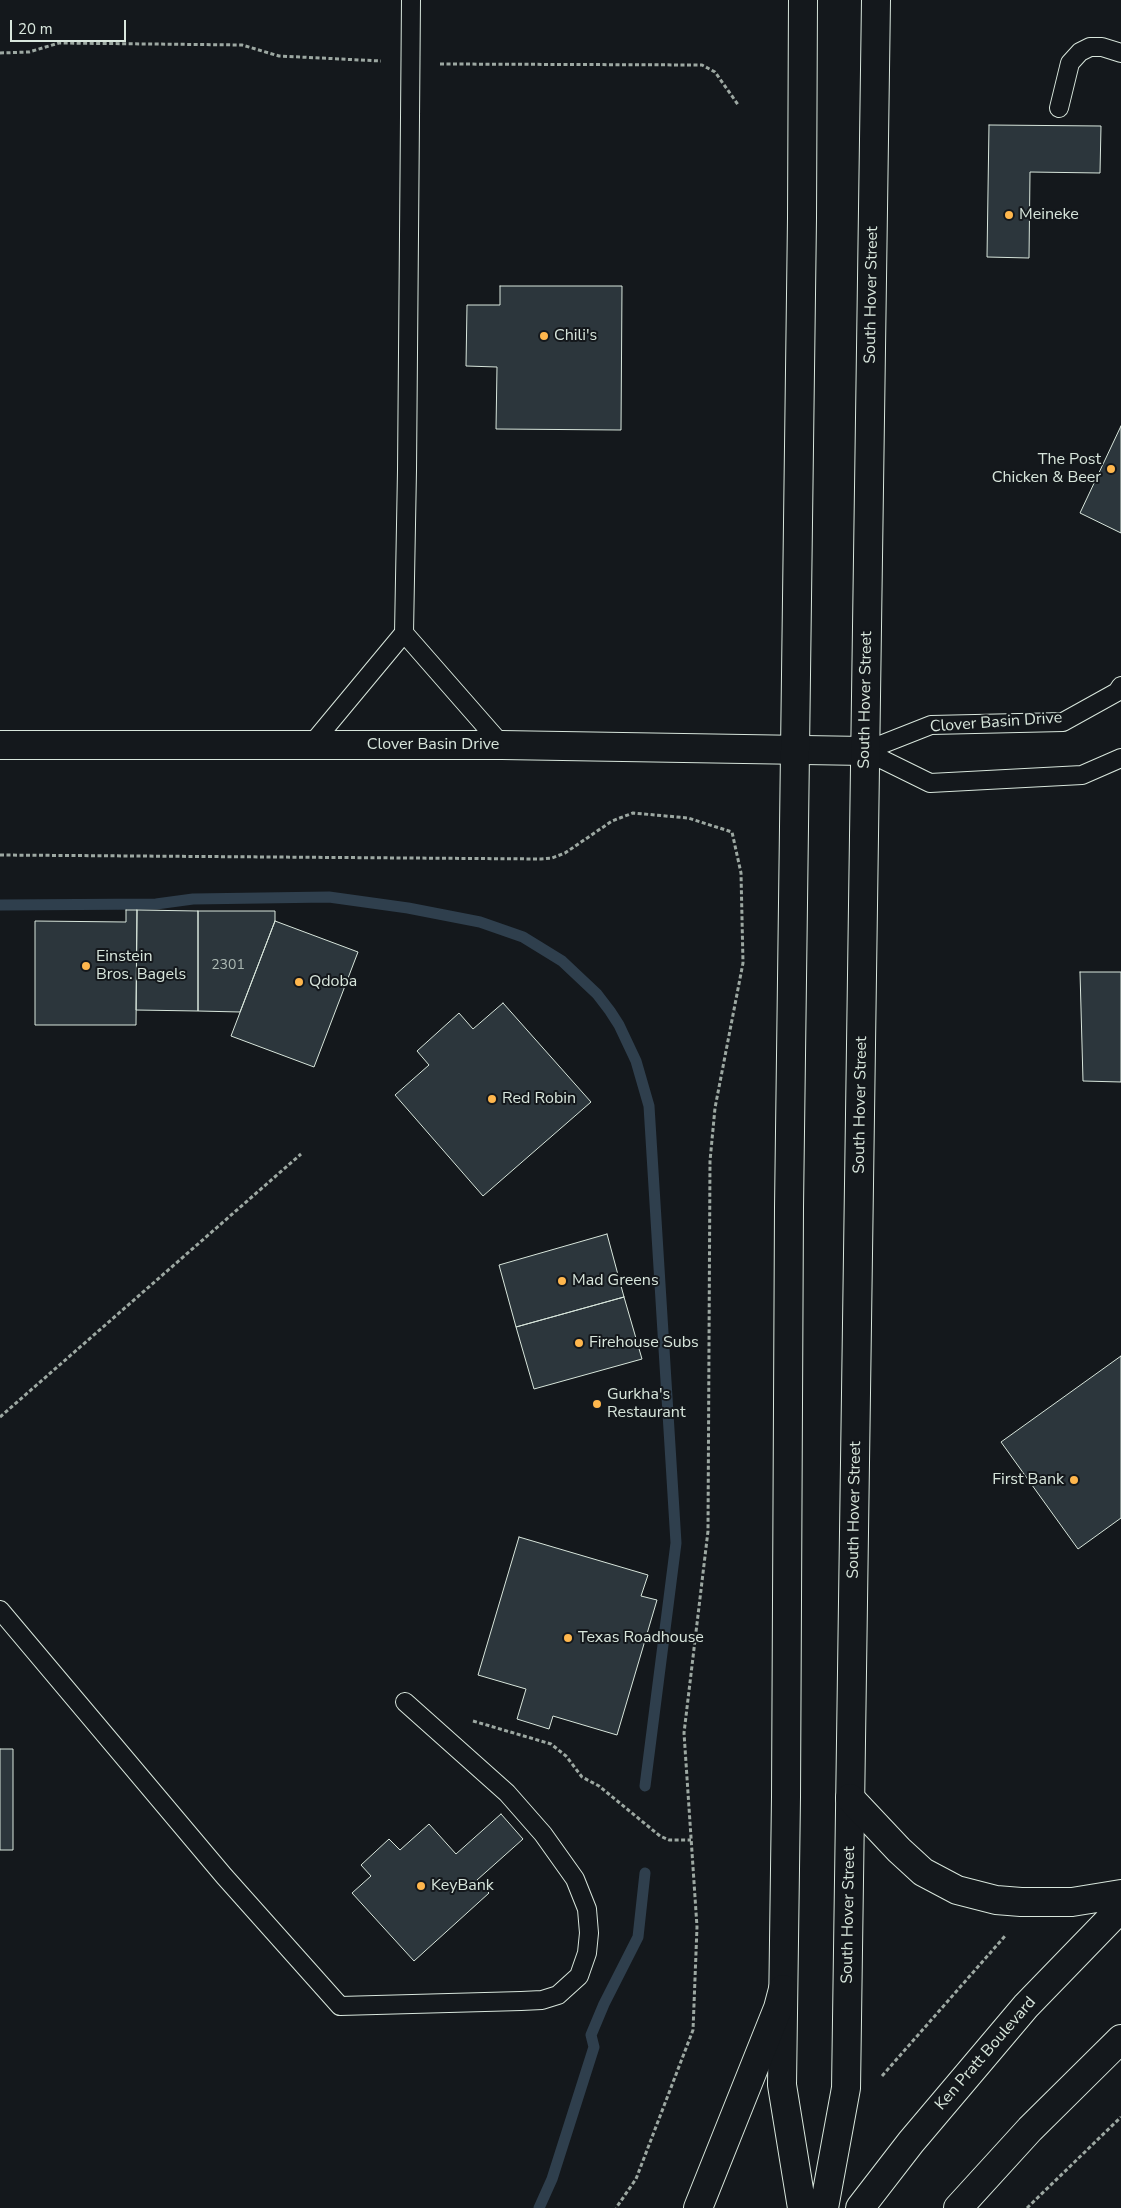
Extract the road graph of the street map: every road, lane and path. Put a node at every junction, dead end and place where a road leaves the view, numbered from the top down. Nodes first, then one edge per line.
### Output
1 (411, 0) edge
2 (803, 0) edge
3 (876, 0) edge
4 (0, 53) edge
5 (1121, 53) edge
6 (410, 62) junction
7 (739, 106) dead end
8 (1059, 108) dead end
9 (404, 633) junction
10 (1121, 686) edge
11 (0, 744) edge
12 (310, 745) junction
13 (502, 745) junction
14 (794, 750) junction
15 (865, 751) junction
16 (1121, 758) edge
17 (0, 855) edge
18 (301, 1154) dead end
19 (0, 1417) edge
20 (0, 1610) edge
21 (405, 1702) dead end
22 (471, 1721) dead end
23 (850, 1798) junction
24 (691, 1840) junction
25 (1121, 1894) edge
26 (1121, 1908) edge
27 (1008, 1932) dead end
28 (783, 1988) junction
29 (1121, 2039) edge
30 (880, 2079) dead end
31 (1121, 2118) edge
32 (1030, 2129) junction
33 (616, 2208) edge
34 (698, 2208) edge
35 (802, 2208) edge
36 (824, 2208) edge
37 (860, 2208) edge
38 (958, 2208) edge
39 (980, 2208) edge
40 (1027, 2208) edge

1 - 6 lane
2 - 14 main road
3 - 15 main road, South Hover Street
4 - 6 path
5 - 8 lane
6 - 7 path
6 - 9 lane
9 - 12 lane
9 - 13 lane
10 - 15 lane, Clover Basin Drive
11 - 12 main road, Clover Basin Drive
12 - 13 main road, Clover Basin Drive
13 - 14 main road, Clover Basin Drive
14 - 15 main road, Clover Basin Drive
14 - 28 main road
15 - 16 lane, Clover Basin Drive
15 - 23 main road, South Hover Street
17 - 24 path
18 - 19 path
20 - 21 lane
22 - 24 path
23 - 25 main road
23 - 36 main road, South Hover Street
24 - 33 path
26 - 37 main road, Ken Pratt Boulevard
27 - 30 path
28 - 34 main road
28 - 35 main road
29 - 32 main road
31 - 40 path
32 - 38 main road
32 - 39 main road

